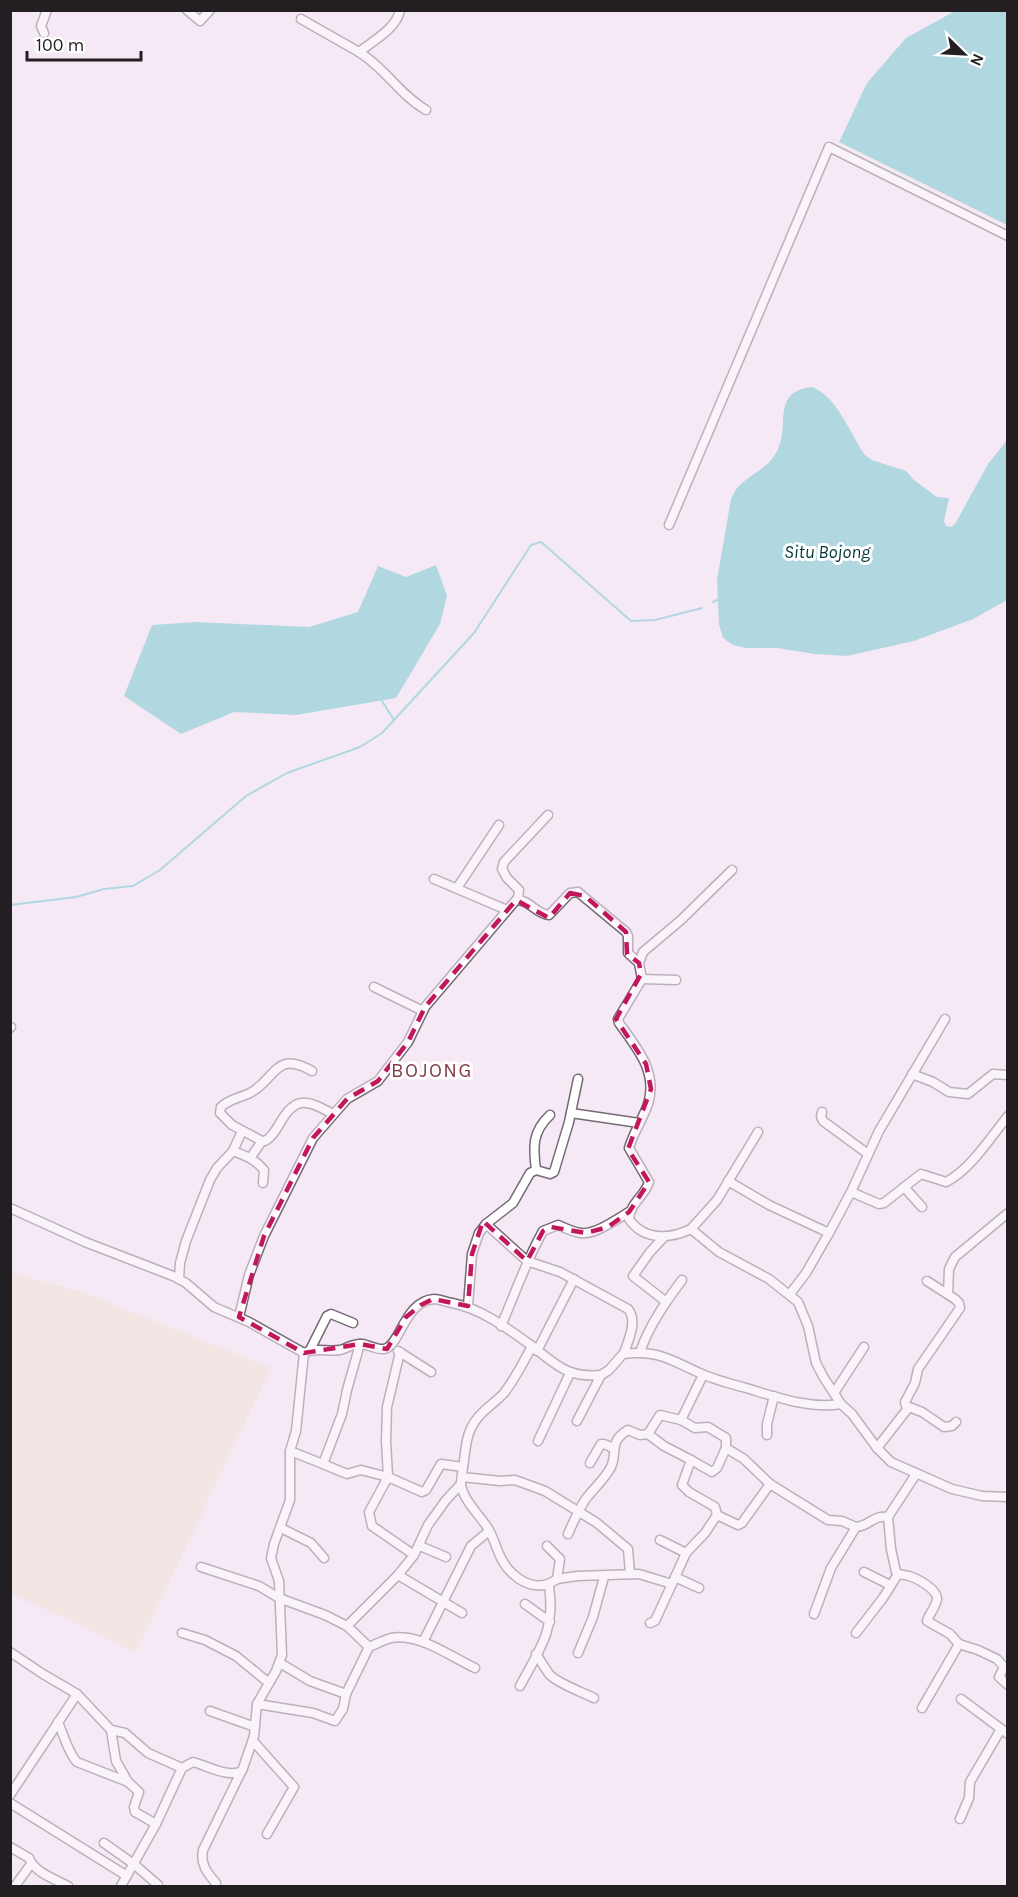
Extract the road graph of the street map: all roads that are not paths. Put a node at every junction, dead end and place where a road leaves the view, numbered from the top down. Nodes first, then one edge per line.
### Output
1 (47, 10) edge
2 (187, 10) edge
3 (210, 10) edge
4 (400, 10) edge
5 (300, 19) dead end
6 (44, 33) dead end
7 (359, 52) junction
8 (426, 111) dead end
9 (1008, 236) edge
10 (669, 525) dead end
11 (548, 815) dead end
12 (499, 825) dead end
13 (732, 870) dead end
14 (434, 879) dead end
15 (457, 888) junction
16 (519, 899) junction
17 (507, 910) junction
18 (639, 963) junction
19 (642, 979) junction
20 (676, 980) dead end
21 (374, 987) dead end
22 (423, 1011) junction
23 (945, 1019) dead end
24 (312, 1071) dead end
25 (912, 1074) junction
26 (1008, 1075) edge
27 (578, 1079) dead end
28 (822, 1112) dead end
29 (571, 1113) junction
30 (333, 1114) junction
31 (550, 1115) dead end
32 (1008, 1116) edge
33 (639, 1123) junction
34 (242, 1131) junction
35 (758, 1132) dead end
36 (261, 1141) junction
37 (233, 1152) junction
38 (868, 1154) junction
39 (251, 1157) junction
40 (536, 1170) junction
41 (728, 1181) junction
42 (263, 1183) dead end
43 (904, 1187) junction
44 (851, 1192) junction
45 (922, 1207) dead end
46 (10, 1208) edge
47 (629, 1212) junction
48 (1008, 1213) edge
49 (486, 1224) junction
50 (691, 1228) junction
51 (830, 1233) junction
52 (664, 1238) junction
53 (527, 1261) junction
54 (179, 1280) junction
55 (574, 1280) junction
56 (682, 1280) dead end
57 (927, 1281) dead end
58 (790, 1294) junction
59 (948, 1294) junction
60 (665, 1301) junction
61 (468, 1306) junction
62 (239, 1317) junction
63 (353, 1323) dead end
64 (501, 1326) junction
65 (360, 1344) junction
66 (391, 1346) junction
67 (864, 1347) dead end
68 (534, 1348) junction
69 (307, 1352) junction
70 (400, 1352) junction
71 (640, 1352) junction
72 (624, 1353) junction
73 (431, 1372) dead end
74 (570, 1373) junction
75 (703, 1375) junction
76 (601, 1376) junction
77 (834, 1393) junction
78 (774, 1396) junction
79 (841, 1404) junction
80 (907, 1408) junction
81 (681, 1420) junction
82 (577, 1421) dead end
83 (956, 1422) dead end
84 (648, 1434) junction
85 (767, 1435) dead end
86 (538, 1441) dead end
87 (613, 1448) junction
88 (726, 1448) junction
89 (877, 1448) junction
90 (290, 1451) junction
91 (691, 1460) junction
92 (590, 1463) dead end
93 (323, 1464) junction
94 (916, 1474) junction
95 (462, 1476) junction
96 (388, 1477) junction
97 (770, 1484) junction
98 (1008, 1497) edge
99 (578, 1512) junction
100 (717, 1515) junction
101 (888, 1518) junction
102 (856, 1527) junction
103 (281, 1528) junction
104 (489, 1531) junction
105 (568, 1534) dead end
106 (660, 1540) dead end
107 (420, 1546) junction
108 (547, 1546) dead end
109 (686, 1552) junction
110 (414, 1555) junction
111 (446, 1557) dead end
112 (324, 1558) dead end
113 (201, 1567) dead end
114 (864, 1572) dead end
115 (630, 1574) junction
116 (898, 1574) junction
117 (398, 1575) junction
118 (604, 1577) junction
119 (557, 1579) junction
120 (673, 1580) junction
121 (890, 1585) junction
122 (549, 1586) junction
123 (699, 1588) dead end
124 (279, 1598) junction
125 (443, 1603) junction
126 (525, 1604) dead end
127 (462, 1613) dead end
128 (814, 1614) dead end
129 (550, 1622) junction
130 (650, 1623) dead end
131 (347, 1626) junction
132 (182, 1633) dead end
133 (856, 1633) dead end
134 (423, 1642) junction
135 (959, 1644) junction
136 (369, 1647) junction
137 (10, 1652) edge
138 (578, 1653) dead end
139 (536, 1654) junction
140 (280, 1663) junction
141 (475, 1668) dead end
142 (269, 1683) junction
143 (1008, 1685) edge
144 (520, 1686) dead end
145 (77, 1694) junction
146 (346, 1694) junction
147 (594, 1698) dead end
148 (961, 1699) dead end
149 (257, 1704) junction
150 (922, 1708) dead end
151 (210, 1711) dead end
152 (58, 1722) junction
153 (255, 1727) junction
154 (111, 1730) junction
155 (1004, 1732) edge
156 (253, 1741) junction
157 (182, 1768) junction
158 (242, 1772) junction
159 (128, 1782) junction
160 (10, 1795) edge
161 (10, 1803) edge
162 (960, 1819) dead end
163 (156, 1824) junction
164 (267, 1834) dead end
165 (104, 1843) dead end
166 (10, 1847) edge
167 (31, 1864) junction
168 (135, 1865) junction
169 (127, 1876) junction
170 (158, 1885) dead end
171 (15, 1887) edge
172 (68, 1887) edge
173 (121, 1887) edge
174 (216, 1887) edge

1 - 6 street
2 - 3 street
4 - 7 street
5 - 7 street
7 - 8 street
9 - 10 street
11 - 16 street
12 - 15 street
13 - 18 street
14 - 15 street
15 - 17 street
16 - 17 street
16 - 18 street
17 - 22 street
18 - 19 street
19 - 20 street
19 - 33 street
21 - 22 street
22 - 30 street
23 - 25 street
24 - 34 street
25 - 26 street
25 - 38 street
27 - 29 street
28 - 38 street
29 - 33 street
29 - 40 street
30 - 36 street
30 - 62 street
31 - 40 street
32 - 43 street
33 - 47 street
34 - 36 street
34 - 37 street
35 - 41 street
36 - 39 street
37 - 39 street
37 - 54 street
38 - 44 street
39 - 42 street
40 - 49 street
41 - 50 street
41 - 51 street
43 - 44 street
43 - 45 street
44 - 51 street
46 - 54 street
47 - 52 street
47 - 53 street
48 - 59 street
49 - 53 street
49 - 61 street
50 - 52 street
50 - 58 street
51 - 58 street
52 - 60 street
53 - 55 street
53 - 64 street
54 - 62 street
55 - 68 street
55 - 72 street
56 - 60 street
57 - 59 street
58 - 77 street
59 - 80 street
60 - 71 street
61 - 64 street
61 - 66 street
62 - 69 street
63 - 69 street
64 - 68 street
65 - 66 street
65 - 69 street
65 - 93 street
66 - 70 street
67 - 77 street
68 - 74 street
68 - 95 street
69 - 90 street
70 - 73 street
70 - 96 street
71 - 72 street
71 - 75 street
72 - 76 street
74 - 76 street
74 - 86 street
75 - 78 street
75 - 81 street
76 - 82 street
77 - 79 street
78 - 79 street
78 - 85 street
79 - 89 street
80 - 83 street
80 - 89 street
81 - 84 street
81 - 88 street
84 - 87 street
84 - 91 street
87 - 92 street
87 - 99 street
88 - 91 street
88 - 97 street
89 - 94 street
90 - 93 street
90 - 103 street
91 - 100 street
93 - 96 street
94 - 98 street
94 - 101 street
95 - 96 street
95 - 99 street
95 - 104 street
95 - 107 street
96 - 110 street
97 - 100 street
97 - 102 street
99 - 105 street
99 - 115 street
100 - 109 street
101 - 102 street
101 - 116 street
102 - 128 street
103 - 112 street
103 - 124 street
104 - 122 street
104 - 125 street
106 - 109 street
107 - 110 street
107 - 111 street
108 - 119 street
109 - 120 street
110 - 117 street
113 - 124 street
114 - 121 street
115 - 118 street
115 - 120 street
116 - 121 street
116 - 135 street
117 - 125 street
117 - 131 street
118 - 119 street
118 - 138 street
119 - 122 street
120 - 123 street
120 - 130 street
121 - 133 street
122 - 129 street
124 - 131 street
124 - 140 street
125 - 127 street
125 - 134 street
126 - 129 street
129 - 139 street
131 - 136 street
132 - 142 street
134 - 136 street
134 - 141 street
135 - 143 street
135 - 150 street
136 - 146 street
137 - 145 street
139 - 144 street
139 - 147 street
140 - 142 street
140 - 146 street
142 - 149 street
145 - 152 street
145 - 154 street
146 - 149 street
148 - 155 street
149 - 153 street
151 - 153 street
152 - 159 street
152 - 160 street
153 - 156 street
154 - 157 street
154 - 159 street
155 - 162 street
156 - 158 street
156 - 164 street
157 - 158 street
157 - 163 street
158 - 174 street
159 - 163 street
161 - 169 street
163 - 168 street
165 - 168 street
166 - 167 street
167 - 171 street
167 - 172 street
168 - 169 street
168 - 170 street
169 - 173 street

